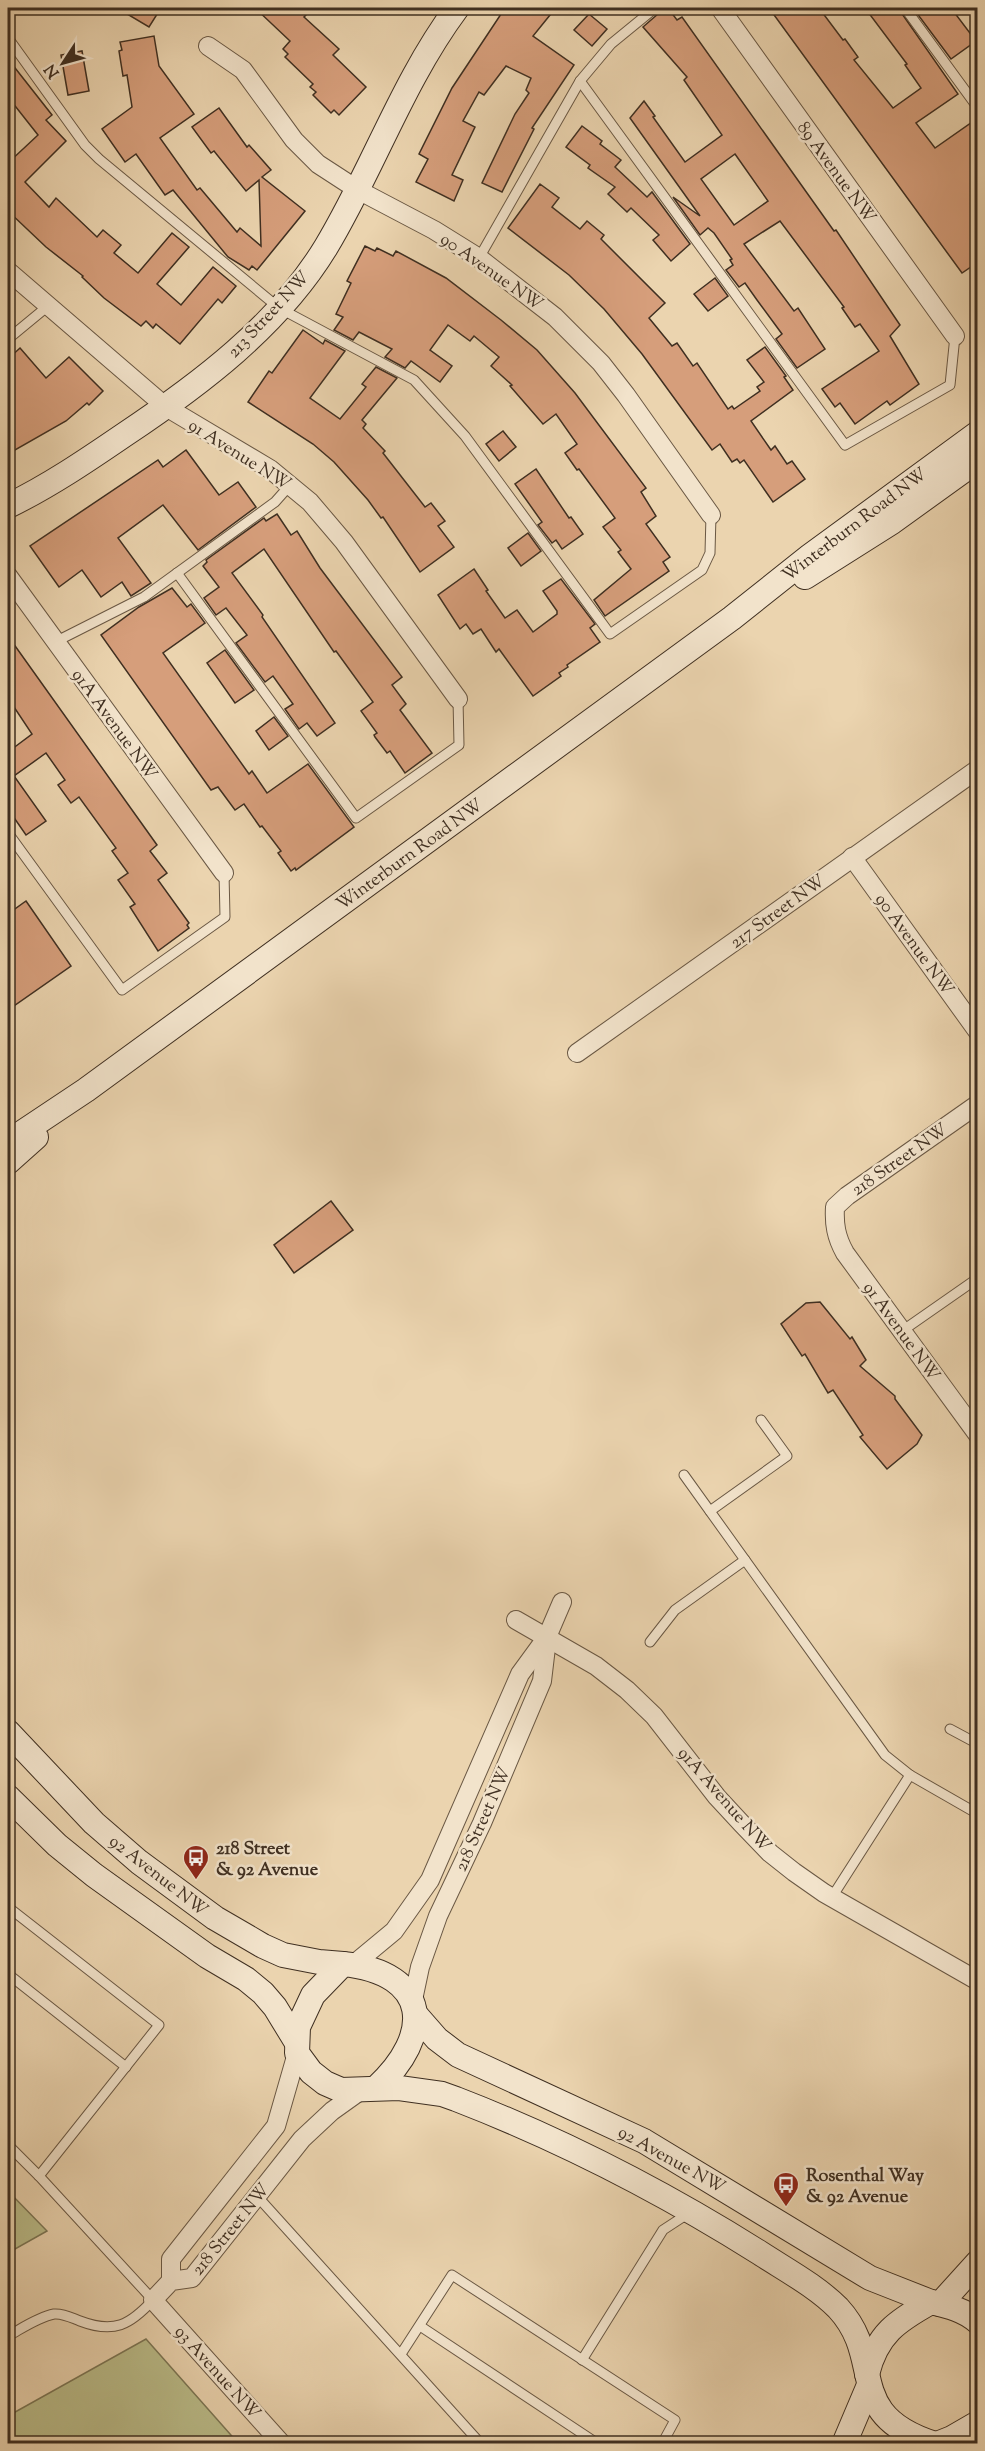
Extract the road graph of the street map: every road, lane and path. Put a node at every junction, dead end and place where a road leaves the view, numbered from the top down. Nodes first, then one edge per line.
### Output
1 (457, 8) edge
2 (656, 8) edge
3 (720, 8) edge
4 (905, 8) edge
5 (8, 38) edge
6 (208, 46) dead end
7 (580, 81) junction
8 (978, 108) edge
9 (358, 190) junction
10 (480, 258) junction
11 (8, 271) edge
12 (48, 306) junction
13 (279, 308) junction
14 (955, 336) joint
15 (8, 339) edge
16 (166, 407) junction
17 (978, 433) edge
18 (978, 460) edge
19 (291, 484) junction
20 (8, 506) edge
21 (711, 515) joint
22 (177, 573) junction
23 (8, 576) edge
24 (732, 618) junction
25 (56, 642) junction
26 (458, 699) joint
27 (978, 769) edge
28 (8, 833) edge
29 (852, 857) junction
30 (224, 873) joint
31 (978, 1032) edge
32 (577, 1053) dead end
33 (86, 1090) junction
34 (978, 1104) edge
35 (8, 1142) edge
36 (8, 1162) edge
37 (834, 1223) joint
38 (978, 1278) edge
39 (902, 1332) junction
40 (761, 1419) dead end
41 (978, 1436) edge
42 (684, 1475) dead end
43 (710, 1511) junction
44 (745, 1560) junction
45 (562, 1602) dead end
46 (516, 1620) dead end
47 (547, 1637) junction
48 (650, 1642) dead end
49 (950, 1729) dead end
50 (8, 1732) edge
51 (978, 1744) edge
52 (910, 1775) junction
53 (8, 1797) edge
54 (978, 1814) edge
55 (832, 1898) junction
56 (8, 1906) edge
57 (348, 1965) junction
58 (8, 1974) edge
59 (978, 1981) edge
60 (415, 2007) junction
61 (297, 2048) junction
62 (126, 2067) junction
63 (368, 2090) junction
64 (8, 2145) edge
65 (39, 2176) junction
66 (257, 2196) junction
67 (692, 2211) junction
68 (978, 2262) edge
69 (171, 2281) junction
70 (153, 2300) junction
71 (936, 2303) junction
72 (978, 2322) edge
73 (420, 2325) junction
74 (8, 2336) edge
75 (401, 2354) junction
76 (582, 2360) junction
77 (868, 2379) junction
78 (978, 2423) edge
79 (927, 2443) edge
80 (282, 2444) edge
81 (482, 2444) edge
82 (598, 2444) edge
83 (662, 2444) edge
84 (844, 2444) edge

1 - 9 main road, 213 Street NW
2 - 7 lane
3 - 14 street, 89 Avenue NW
4 - 8 lane
5 - 13 lane
6 - 9 street, 90 Avenue NW
7 - 10 lane
7 - 14 lane
9 - 10 street, 90 Avenue NW
9 - 13 main road, 213 Street NW
10 - 21 street, 90 Avenue NW
11 - 12 street, 91 Avenue NW
12 - 15 lane
12 - 16 street, 91 Avenue NW
13 - 16 main road, 213 Street NW
13 - 21 lane
16 - 19 street, 91 Avenue NW
16 - 20 main road, 213 Street NW
17 - 24 main road, Winterburn Road NW
18 - 24 main road, Winterburn Road NW
19 - 22 lane
19 - 26 street, 91 Avenue NW
22 - 25 lane
22 - 26 lane
23 - 25 street, 91A Avenue NW
24 - 33 main road, Winterburn Road NW
25 - 30 street, 91A Avenue NW
27 - 29 street, 217 Street NW
28 - 30 lane
29 - 31 street, 90 Avenue NW
29 - 32 street, 217 Street NW
33 - 35 main road, Winterburn Road NW
33 - 36 main road, Winterburn Road NW
34 - 37 street, 218 Street NW
37 - 39 street, 91 Avenue NW
38 - 39 lane
39 - 41 street, 91 Avenue NW
40 - 43 lane
42 - 43 lane
43 - 44 lane
44 - 48 lane
44 - 52 lane
45 - 47 street, 218 Street NW
46 - 47 street, 91A Avenue NW
47 - 55 street, 91A Avenue NW
47 - 57 street, 218 Street NW
47 - 60 street, 218 Street NW
49 - 51 lane
50 - 57 main road, 92 Avenue NW
52 - 54 lane
52 - 55 lane
53 - 61 main road, 92 Avenue NW
55 - 59 street, 91A Avenue NW
56 - 62 lane
57 - 60 main road, 92 Avenue NW
57 - 61 main road
58 - 62 lane
60 - 63 main road
60 - 71 main road, 92 Avenue NW
61 - 63 main road, 92 Avenue NW
61 - 69 street, 218 Street NW
62 - 65 lane
63 - 66 street, 218 Street NW
63 - 67 main road, 92 Avenue NW
64 - 65 lane
65 - 70 lane
66 - 69 street, 218 Street NW
66 - 75 lane
67 - 76 lane
67 - 77 main road, 92 Avenue NW
68 - 71 main road
69 - 70 street, 218 Street NW
70 - 74 lane
70 - 80 street, 93 Avenue NW
71 - 72 main road, 92 Avenue NW
71 - 77 main road
73 - 75 lane
73 - 76 lane
73 - 82 lane
75 - 81 lane
76 - 83 lane
77 - 79 main road, 92 Avenue NW
77 - 84 main road
78 - 79 main road, 92 Avenue NW

